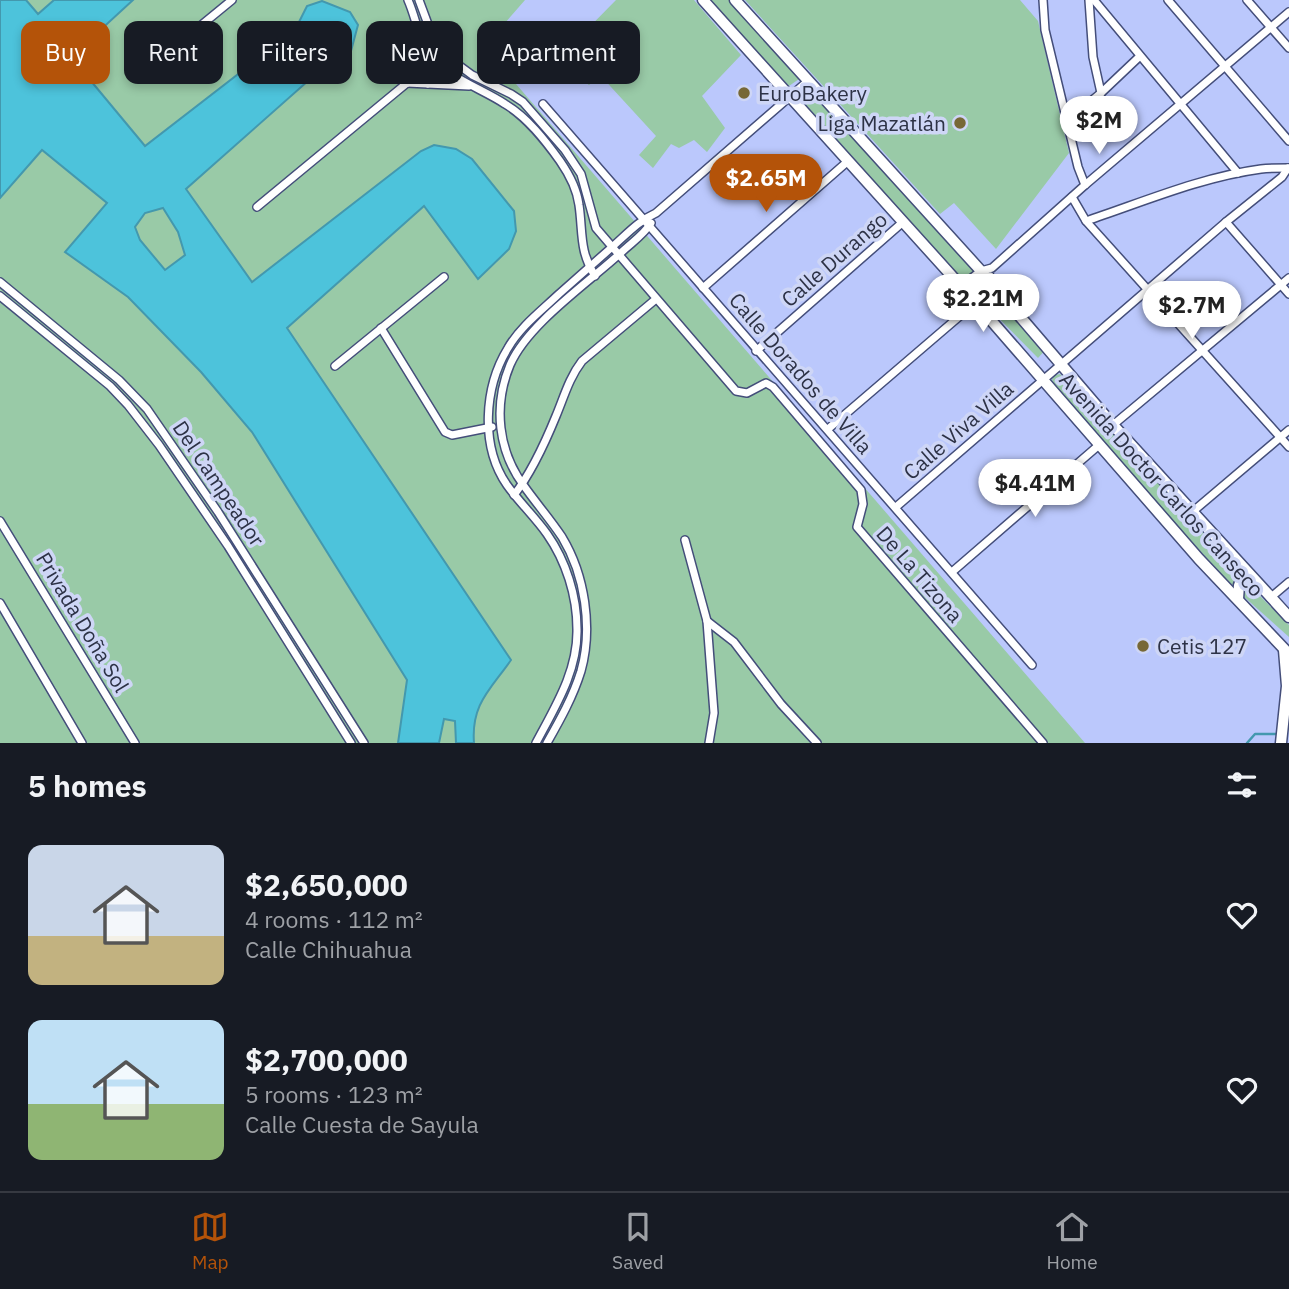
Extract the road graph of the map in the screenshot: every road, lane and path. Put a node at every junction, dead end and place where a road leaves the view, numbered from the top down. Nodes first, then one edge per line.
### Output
1 (232, 0) edge
2 (408, 0) edge
3 (419, 0) edge
4 (703, 0) edge
5 (735, 0) edge
6 (1043, 0) edge
7 (1091, 0) edge
8 (1168, 0) edge
9 (1247, 0) edge
10 (1289, 12) edge
11 (206, 21) edge
12 (415, 21) edge
13 (427, 21) edge
14 (1272, 27) junction
15 (1289, 48) edge
16 (1139, 57) junction
17 (1226, 67) junction
18 (463, 68) edge
19 (463, 79) edge
20 (808, 81) junction
21 (406, 84) edge
22 (418, 84) edge
23 (428, 85) joint
24 (472, 86) junction
25 (1101, 93) junction
26 (789, 96) junction
27 (544, 104) dead end
28 (1182, 104) junction
29 (1068, 120) junction
30 (1289, 141) edge
31 (847, 162) junction
32 (1288, 168) edge
33 (1238, 173) junction
34 (1085, 186) junction
35 (1072, 197) junction
36 (257, 207) dead end
37 (656, 213) junction
38 (643, 218) junction
39 (593, 220) junction
40 (1086, 221) junction
41 (903, 222) junction
42 (1226, 222) junction
43 (581, 225) junction
44 (650, 226) junction
45 (612, 247) junction
46 (619, 255) junction
47 (589, 267) junction
48 (992, 268) junction
49 (981, 271) junction
50 (595, 276) junction
51 (444, 277) dead end
52 (1289, 278) edge
53 (989, 280) junction
54 (0, 282) edge
55 (1281, 285) junction
56 (961, 286) junction
57 (703, 288) junction
58 (1148, 290) junction
59 (1289, 294) edge
60 (0, 296) edge
61 (656, 299) junction
62 (972, 299) junction
63 (382, 328) junction
64 (1202, 350) junction
65 (756, 351) junction
66 (1062, 364) junction
67 (335, 366) dead end
68 (1044, 380) junction
69 (1113, 425) junction
70 (500, 426) junction
71 (488, 427) junction
72 (828, 429) junction
73 (1289, 430) edge
74 (1280, 438) junction
75 (1099, 445) junction
76 (1289, 447) edge
77 (522, 485) junction
78 (514, 495) junction
79 (896, 507) junction
80 (1191, 513) junction
81 (0, 520) edge
82 (237, 540) junction
83 (685, 540) dead end
84 (228, 546) junction
85 (952, 572) junction
86 (1252, 579) junction
87 (1289, 582) edge
88 (1270, 598) junction
89 (1238, 599) junction
90 (0, 603) edge
91 (581, 617) junction
92 (1289, 617) edge
93 (707, 621) junction
94 (299, 638) junction
95 (289, 643) junction
96 (1285, 648) edge
97 (1032, 665) dead end
98 (362, 739) edge
99 (351, 742) edge
100 (82, 743) edge
101 (135, 743) edge
102 (537, 743) edge
103 (547, 743) edge
104 (709, 743) edge
105 (817, 743) edge
106 (1043, 743) edge
107 (1282, 743) edge

1 - 11 street
2 - 12 street
3 - 13 street
4 - 26 main road, Avenida Doctor Carlos Canseco
5 - 20 main road, Avenida Doctor Carlos Canseco
6 - 29 street
7 - 16 street
7 - 25 street
8 - 17 street
9 - 14 street
10 - 14 street
14 - 15 street
14 - 17 street
16 - 25 street
16 - 28 street
17 - 28 street
17 - 30 street
18 - 39 street
19 - 24 street
20 - 26 street
20 - 49 main road, Avenida Doctor Carlos Canseco
21 - 36 street
22 - 23 street
23 - 24 street
24 - 43 street
25 - 29 street
26 - 31 main road, Avenida Doctor Carlos Canseco
26 - 37 street
27 - 38 street, Calle Dorados de Villa
28 - 33 street
28 - 34 street
29 - 34 street
31 - 41 main road, Avenida Doctor Carlos Canseco
31 - 57 street
32 - 33 street
32 - 42 street
33 - 40 street
34 - 35 street
35 - 40 street
35 - 48 street
37 - 38 street
37 - 44 street
38 - 44 street, Calle Dorados de Villa
38 - 45 street
39 - 43 street
39 - 45 street
40 - 58 street
41 - 56 main road, Avenida Doctor Carlos Canseco
41 - 65 street, Calle Durango
42 - 55 street
42 - 58 street
43 - 47 street
44 - 46 street
44 - 57 street, Calle Dorados de Villa
45 - 46 street
45 - 47 street
46 - 50 street
46 - 61 street
47 - 50 street
47 - 71 street
48 - 49 street
48 - 53 street
49 - 53 main road, Avenida Doctor Carlos Canseco
49 - 56 street
50 - 70 street
51 - 63 street
52 - 55 street
53 - 62 street
53 - 66 main road, Avenida Doctor Carlos Canseco
54 - 82 street, Del Campeador
55 - 59 street
55 - 64 street
56 - 62 main road, Avenida Doctor Carlos Canseco
57 - 65 street, Calle Dorados de Villa
58 - 64 street
58 - 66 street
60 - 84 street, Del Campeador
61 - 77 street
61 - 106 street, De La Tizona
62 - 68 main road, Avenida Doctor Carlos Canseco
62 - 72 street
63 - 67 street
63 - 71 street
64 - 69 street
64 - 74 street
65 - 72 street, Calle Dorados de Villa
66 - 68 street, Calle Viva Villa
66 - 69 main road, Avenida Doctor Carlos Canseco
68 - 75 main road, Avenida Doctor Carlos Canseco
68 - 79 street, Calle Viva Villa
69 - 80 main road, Avenida Doctor Carlos Canseco
70 - 71 street
70 - 77 street
71 - 78 street
72 - 79 street, Calle Dorados de Villa
73 - 74 street
74 - 76 street
74 - 80 street
75 - 85 street
75 - 89 main road, Avenida Doctor Carlos Canseco
77 - 78 street
77 - 91 street
78 - 91 street
79 - 85 street, Calle Dorados de Villa
80 - 86 main road, Avenida Doctor Carlos Canseco
81 - 101 street, Privada Doña Sol
82 - 84 street
82 - 94 street, Del Campeador
83 - 93 street
84 - 95 street, Del Campeador
85 - 97 street, Calle Dorados de Villa
86 - 88 main road, Avenida Doctor Carlos Canseco
86 - 89 main road
87 - 88 street
88 - 92 main road, Avenida Doctor Carlos Canseco
89 - 96 main road, Avenida Doctor Carlos Canseco
90 - 100 street
91 - 102 street
91 - 103 street
93 - 104 street
93 - 105 street
94 - 95 street
94 - 98 street, Del Campeador
95 - 99 street, Del Campeador
96 - 107 main road
98 - 99 street

